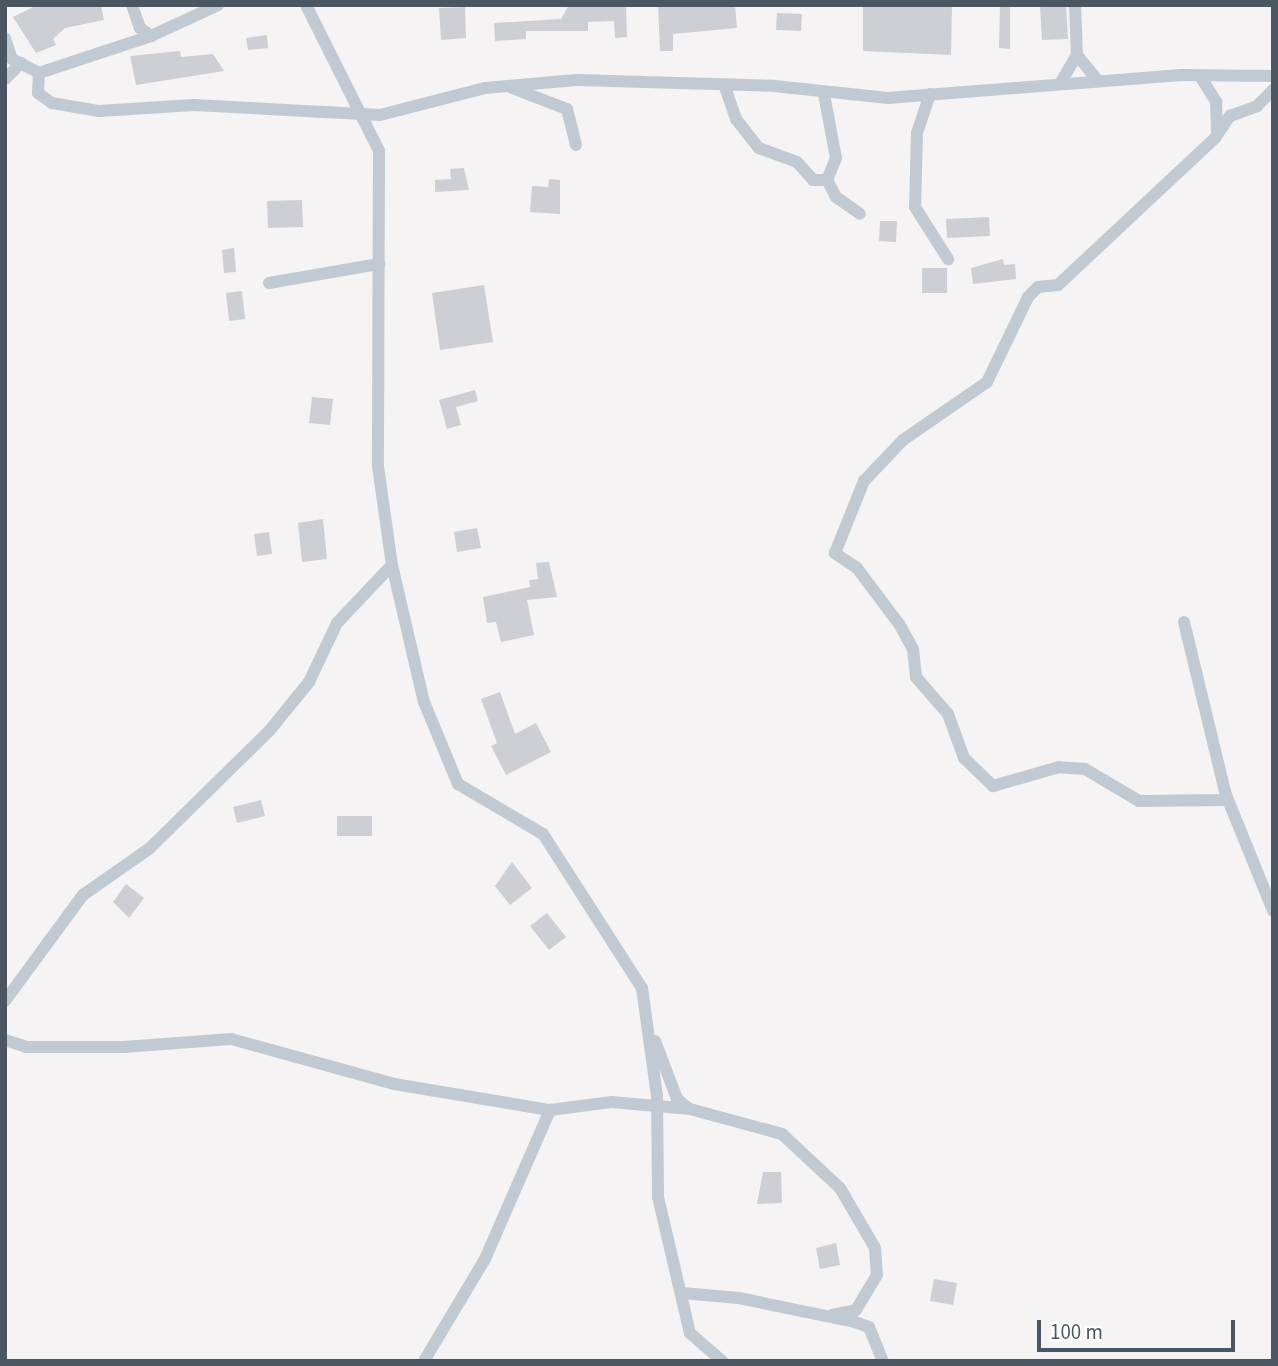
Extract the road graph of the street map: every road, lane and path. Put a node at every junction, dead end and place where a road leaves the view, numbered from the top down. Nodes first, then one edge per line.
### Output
1 (132, 5) edge
2 (218, 5) edge
3 (306, 5) edge
4 (1075, 5) edge
5 (151, 36) junction
6 (5, 38) edge
7 (1077, 55) junction
8 (21, 63) junction
9 (39, 73) junction
10 (1200, 76) junction
11 (1273, 76) edge
12 (5, 79) edge
13 (1098, 81) junction
14 (1060, 84) junction
15 (509, 86) junction
16 (725, 87) junction
17 (1273, 90) edge
18 (824, 94) junction
19 (930, 94) junction
20 (360, 114) junction
21 (1217, 131) junction
22 (576, 145) dead end
23 (827, 180) junction
24 (860, 214) dead end
25 (948, 259) dead end
26 (379, 264) junction
27 (269, 283) dead end
28 (392, 565) junction
29 (1185, 622) dead end
30 (1228, 800) junction
31 (1273, 911) edge
32 (5, 1001) edge
33 (652, 1034) junction
34 (5, 1040) edge
35 (657, 1100) junction
36 (690, 1109) junction
37 (550, 1111) junction
38 (682, 1293) junction
39 (833, 1315) junction
40 (424, 1361) edge
41 (722, 1361) edge
42 (883, 1361) edge

1 - 5 street
2 - 5 street
3 - 20 street
4 - 7 street
5 - 9 street
6 - 8 street
7 - 13 street
7 - 14 street
8 - 9 street
8 - 12 street
9 - 20 street
10 - 11 street
10 - 13 street
10 - 21 street
13 - 14 street
14 - 19 street
15 - 16 street
15 - 20 street
15 - 22 street
16 - 18 street
16 - 23 street
17 - 21 street
18 - 19 street
18 - 23 street
19 - 25 street
20 - 26 street
21 - 30 street
23 - 24 street
26 - 27 street
26 - 28 street
28 - 32 street
28 - 33 street
29 - 30 street
30 - 31 street
33 - 35 street
33 - 36 street
34 - 37 street
35 - 36 street
35 - 37 street
35 - 38 street
36 - 39 street
37 - 40 street
38 - 39 street
38 - 41 street
39 - 42 street

